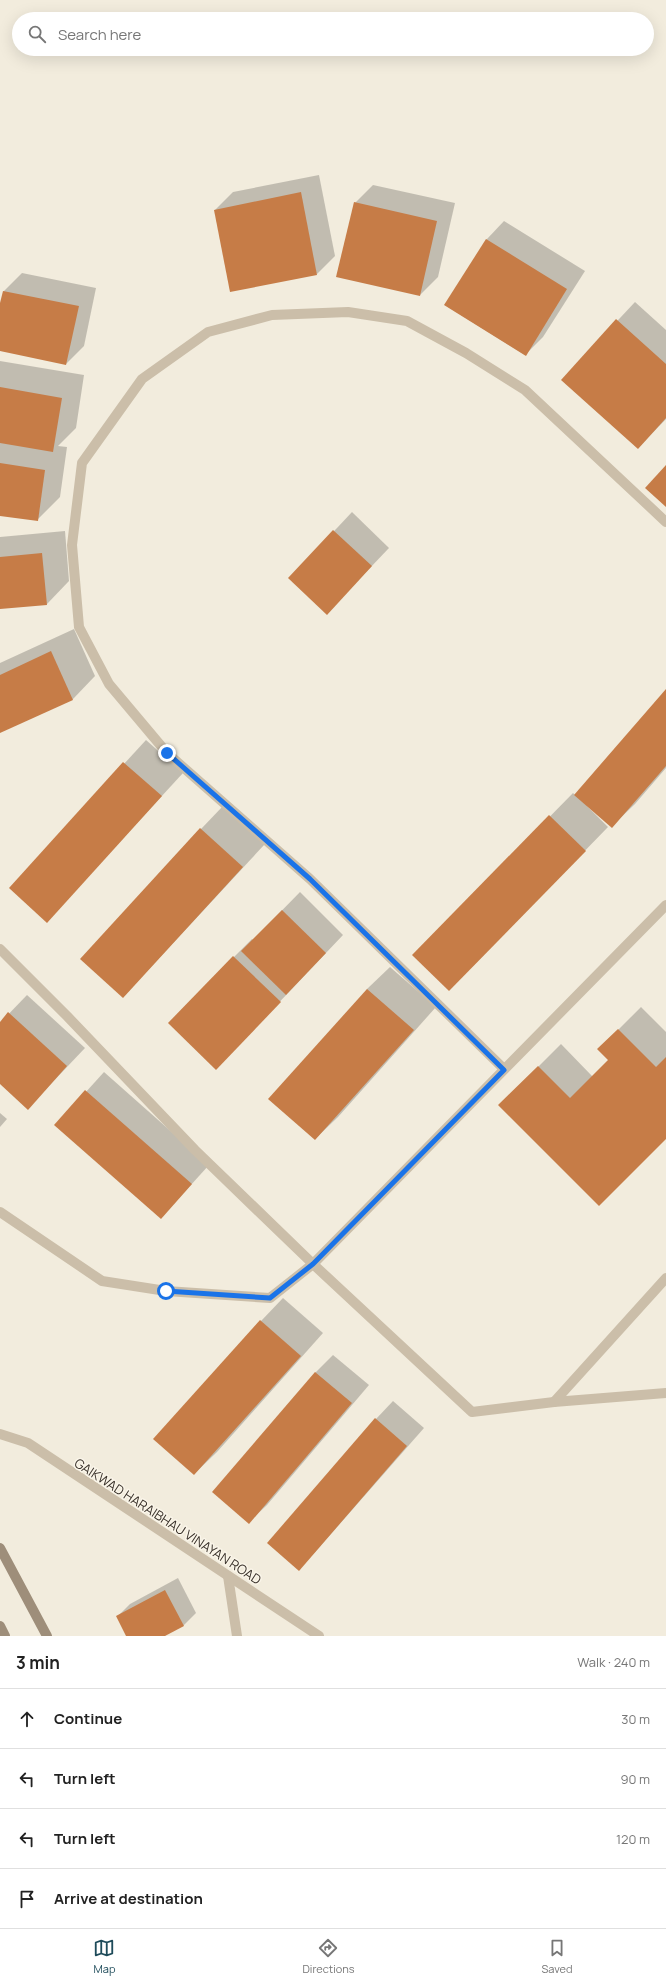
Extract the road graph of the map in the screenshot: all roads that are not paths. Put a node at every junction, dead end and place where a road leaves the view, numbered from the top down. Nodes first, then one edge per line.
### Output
1 (666, 522) edge
2 (666, 905) edge
3 (0, 949) edge
4 (504, 1070) junction
5 (0, 1212) edge
6 (313, 1264) junction
7 (666, 1278) edge
8 (666, 1393) edge
9 (554, 1402) junction
10 (0, 1434) edge
11 (0, 1548) edge
12 (228, 1576) junction
13 (0, 1626) edge
14 (5, 1636) edge
15 (47, 1636) edge
16 (237, 1636) edge
17 (319, 1636) edge

1 - 4 street
2 - 4 street
3 - 6 street
4 - 6 street
5 - 6 street
6 - 9 street
7 - 9 street
8 - 9 street
10 - 12 street, GAIKWAD HARAIBHAU VINAYAN ROAD
11 - 15 street
12 - 16 street
12 - 17 street, GAIKWAD HARAIBHAU VINAYAN ROAD
13 - 14 street

